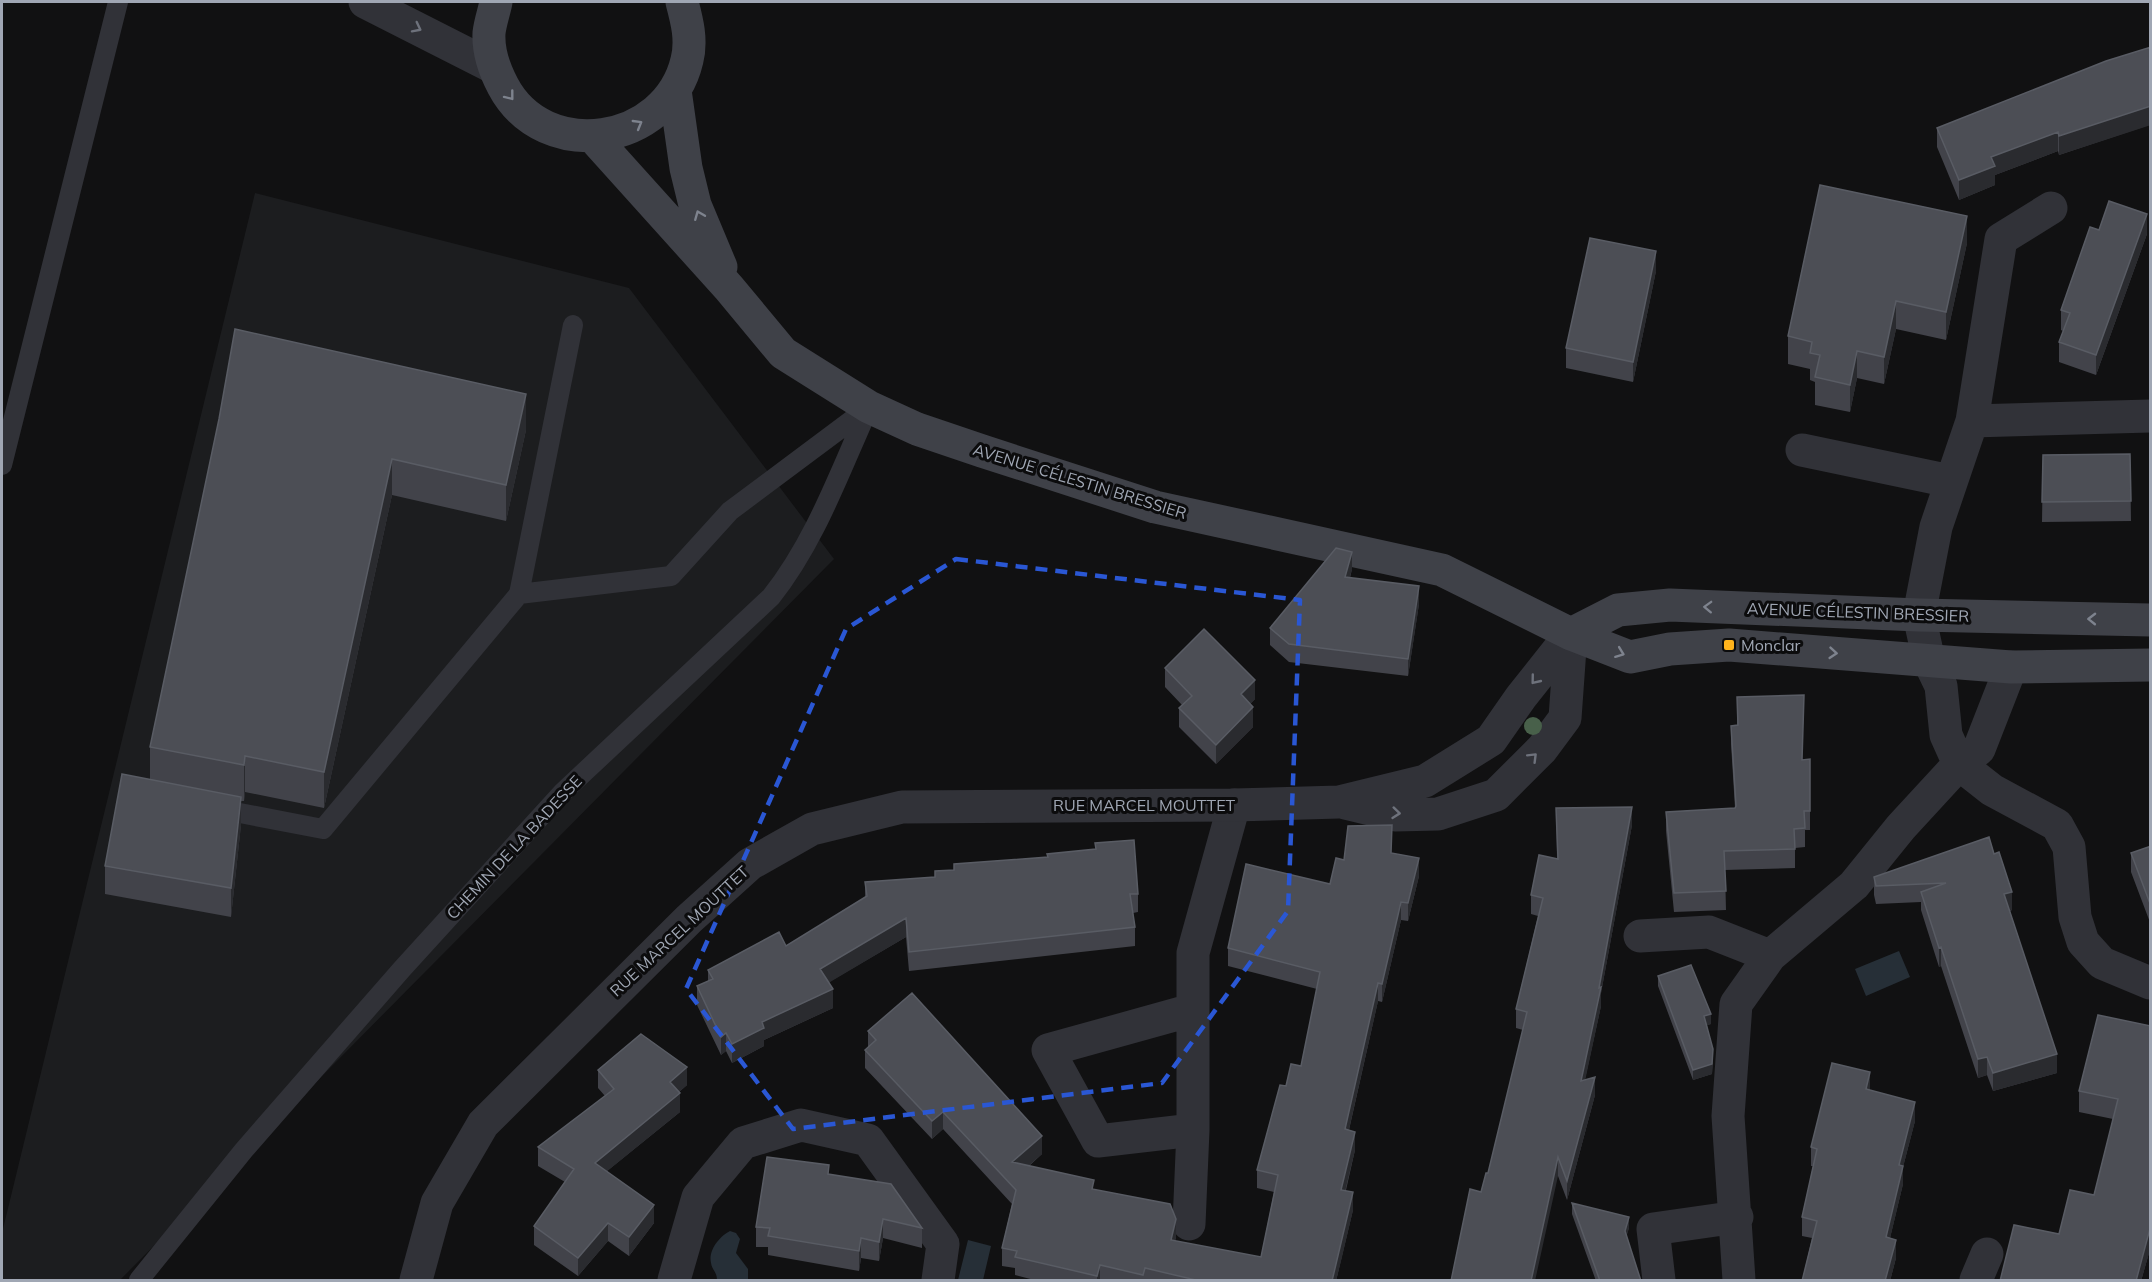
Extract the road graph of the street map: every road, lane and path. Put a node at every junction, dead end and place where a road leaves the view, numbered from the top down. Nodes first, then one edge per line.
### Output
1 (118, 2) edge
2 (365, 2) edge
3 (496, 2) edge
4 (682, 2) edge
5 (493, 67) junction
6 (675, 90) junction
7 (593, 137) junction
8 (2051, 207) dead end
9 (729, 288) junction
10 (573, 325) dead end
11 (869, 407) junction
12 (2151, 416) edge
13 (1972, 422) junction
14 (1802, 450) dead end
15 (2, 465) edge
16 (1950, 481) junction
17 (519, 594) junction
18 (1918, 615) junction
19 (2151, 620) edge
20 (1571, 634) junction
21 (1929, 661) junction
22 (2151, 665) edge
23 (2011, 667) junction
24 (1959, 764) junction
25 (1339, 802) junction
26 (200, 805) edge
27 (1233, 805) junction
28 (1640, 936) dead end
29 (1770, 956) junction
30 (2151, 983) edge
31 (1192, 1010) junction
32 (1193, 1130) junction
33 (1737, 1217) junction
34 (1189, 1224) dead end
35 (139, 1281) edge
36 (416, 1281) edge
37 (674, 1281) edge
38 (938, 1281) edge
39 (1659, 1281) edge
40 (1739, 1281) edge

1 - 15 lane
2 -> 5 street
3 - 5 main road
4 - 6 main road
5 -> 7 main road
7 -> 6 main road
9 -> 6 main road, AVENUE CÉLESTIN BRESSIER
7 - 9 main road, AVENUE CÉLESTIN BRESSIER
8 - 13 street
9 - 11 main road, AVENUE CÉLESTIN BRESSIER
10 - 17 lane
11 - 17 lane
11 - 20 main road, AVENUE CÉLESTIN BRESSIER
11 - 35 lane, CHEMIN DE LA BADESSE
12 - 13 street
13 - 16 street
14 - 16 street
16 - 18 street
17 - 26 lane
19 -> 18 main road, AVENUE CÉLESTIN BRESSIER
18 -> 20 main road, AVENUE CÉLESTIN BRESSIER
18 - 21 street
20 -> 21 main road, AVENUE CÉLESTIN BRESSIER
20 -> 25 street, RUE MARCEL MOUTTET
25 -> 20 street, RUE MARCEL MOUTTET
21 - 23 main road, AVENUE CÉLESTIN BRESSIER
21 - 24 street
22 - 23 main road, AVENUE CÉLESTIN BRESSIER
23 - 24 street
24 - 29 street
24 - 30 street
25 - 27 street, RUE MARCEL MOUTTET
27 - 31 street
27 - 36 street, RUE MARCEL MOUTTET
28 - 29 street
29 - 33 street
31 - 32 street
31 - 32 street
32 - 34 street
33 - 39 street
33 - 40 street
37 - 38 street

